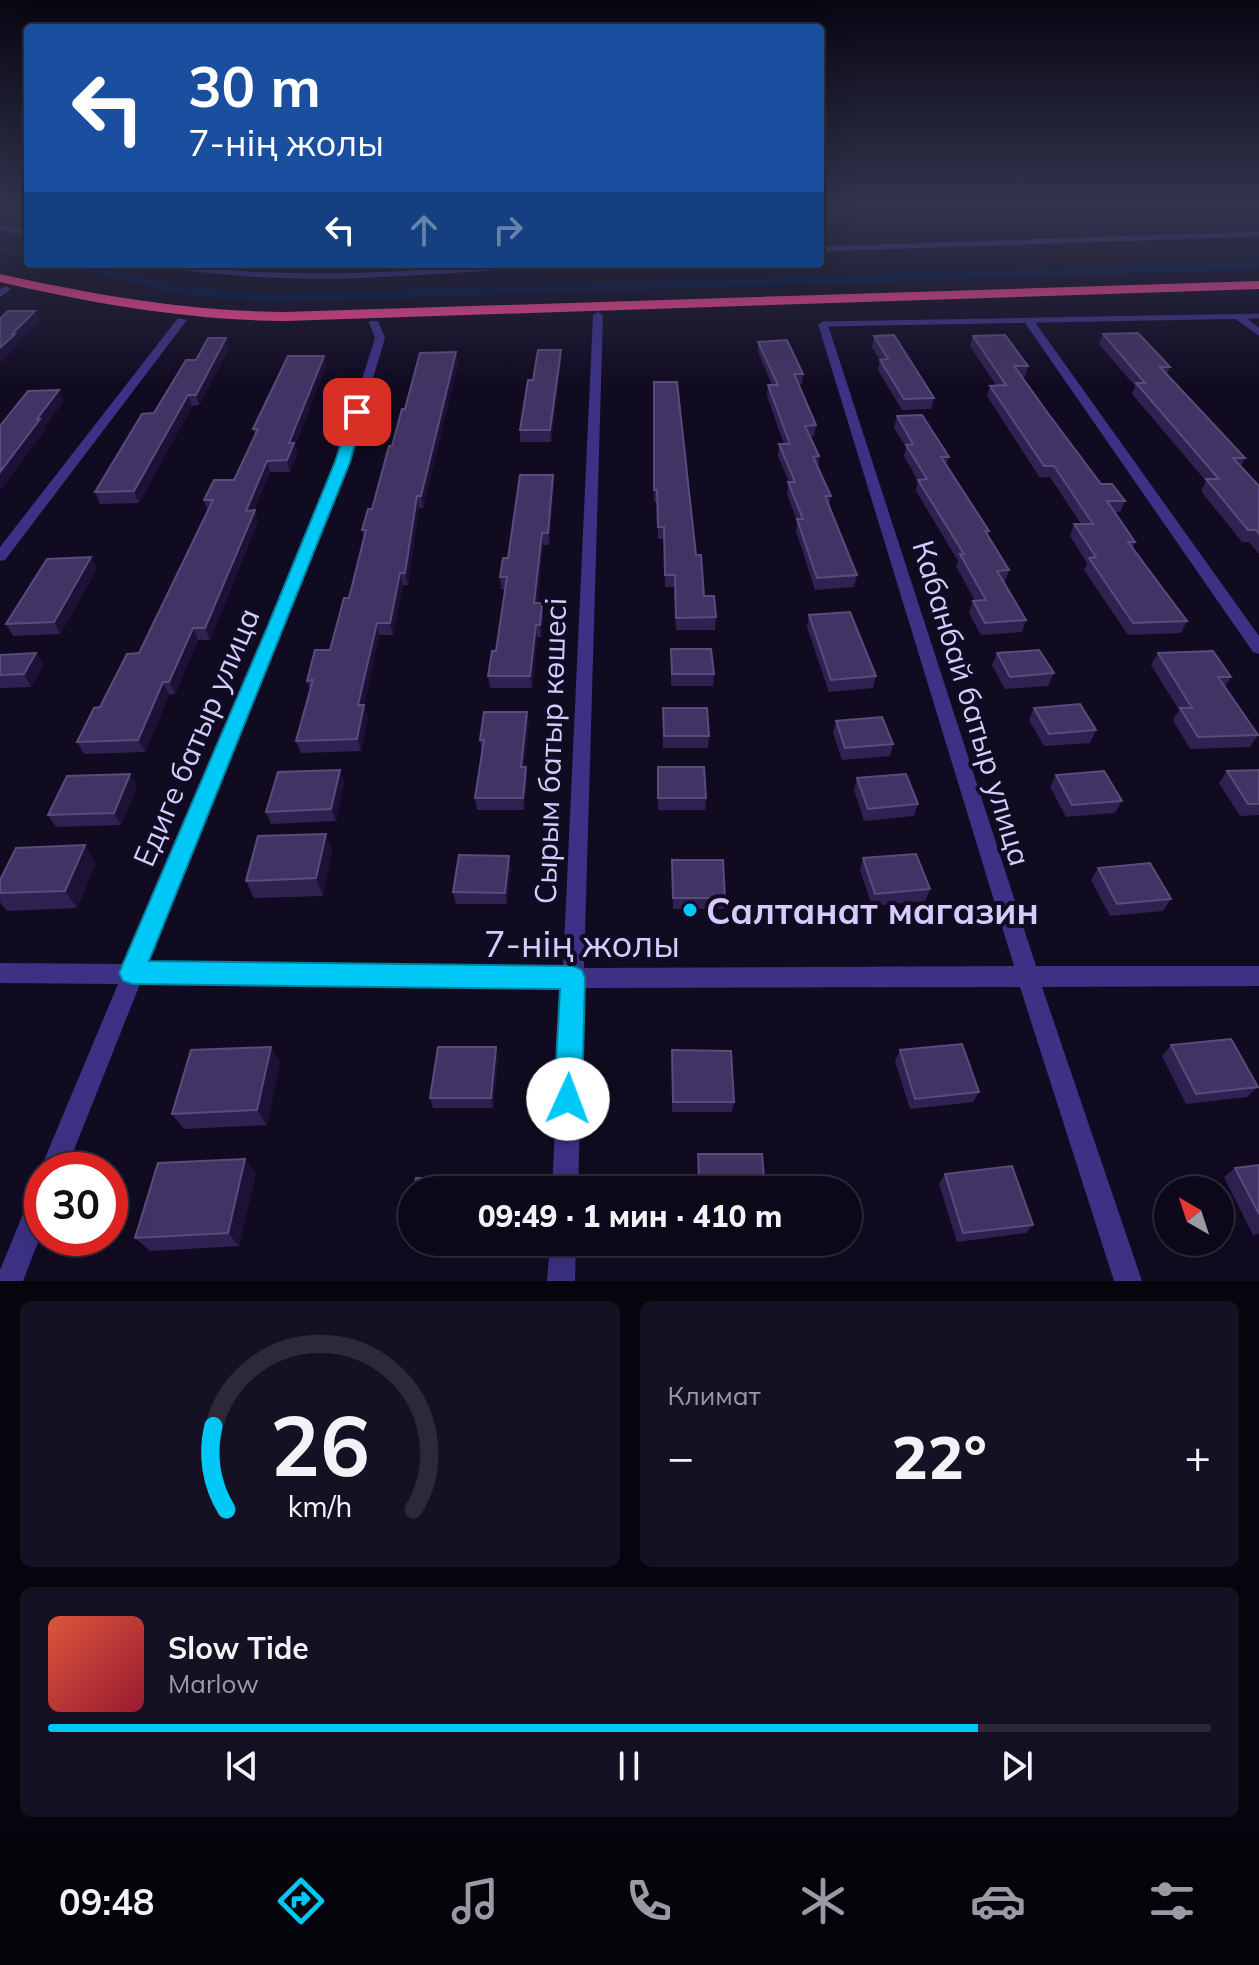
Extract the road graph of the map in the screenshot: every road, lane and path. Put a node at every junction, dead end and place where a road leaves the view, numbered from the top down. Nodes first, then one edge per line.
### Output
1 (188, 268) edge
2 (459, 268) edge
3 (1259, 285) edge
4 (2, 287) edge
5 (1259, 292) edge
6 (598, 315) junction
7 (1238, 316) junction
8 (1259, 316) edge
9 (182, 320) junction
10 (1028, 320) junction
11 (374, 323) junction
12 (823, 324) joint
13 (1259, 333) edge
14 (0, 557) edge
15 (1259, 648) edge
16 (0, 973) edge
17 (132, 973) junction
18 (1259, 976) edge
19 (1028, 977) junction
20 (573, 978) junction
21 (60, 1152) edge
22 (566, 1176) edge
23 (24, 1244) edge
24 (562, 1256) edge
25 (9, 1281) edge
26 (561, 1281) edge
27 (1128, 1281) edge

1 - 2 lane
3 - 4 highway
4 - 9 highway
5 - 6 highway
6 - 11 highway
6 - 20 street, Сырым батыр көшесі
7 - 8 lane
7 - 10 lane
7 - 13 street
9 - 11 highway
9 - 14 street
10 - 12 lane
10 - 15 street
11 - 17 street, Едиге батыр улица
12 - 19 street, Кабанбай батыр улица
16 - 17 street, 7-нің жолы
17 - 20 street, 7-нің жолы
17 - 21 street, Едиге батыр улица
18 - 19 street, 7-нің жолы
19 - 20 street, 7-нің жолы
19 - 27 street, Кабанбай батыр улица
20 - 22 street, Сырым батыр көшесі
23 - 25 street
24 - 26 street

